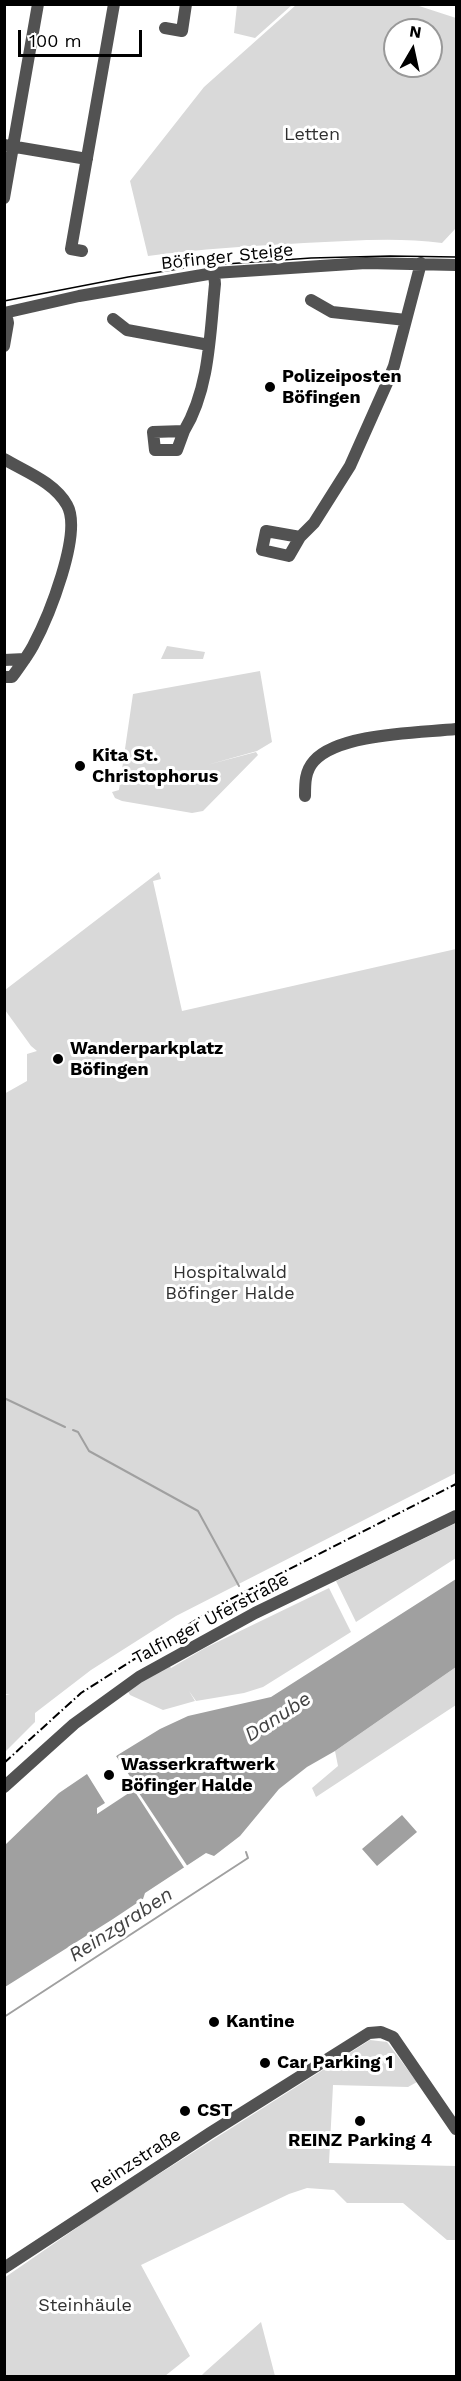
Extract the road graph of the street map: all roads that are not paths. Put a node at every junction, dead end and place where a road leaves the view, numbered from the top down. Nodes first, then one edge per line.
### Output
1 (38, 4) edge
2 (114, 4) edge
3 (186, 4) edge
4 (165, 28) dead end
5 (9, 146) edge
6 (87, 159) junction
7 (4, 198) edge
8 (82, 251) dead end
9 (421, 263) junction
10 (456, 265) edge
11 (214, 273) junction
12 (311, 300) dead end
13 (5, 313) edge
14 (113, 319) dead end
15 (406, 320) junction
16 (208, 345) junction
17 (4, 346) edge
18 (184, 431) dead end
19 (4, 459) edge
20 (300, 537) dead end
21 (25, 659) junction
22 (4, 660) edge
23 (4, 676) edge
24 (456, 729) edge
25 (305, 796) dead end
26 (456, 1516) edge
27 (4, 1787) edge
28 (456, 2128) edge
29 (4, 2268) edge

1 - 5 street
2 - 6 street
3 - 4 street
5 - 6 street
5 - 7 street
6 - 8 street
9 - 10 street, Böfinger Steige
9 - 11 street, Böfinger Steige
9 - 15 street
11 - 13 street, Böfinger Steige
11 - 16 street
12 - 15 street
13 - 17 street
14 - 16 street
15 - 20 street
16 - 18 street
19 - 21 street
21 - 22 street
21 - 23 street
24 - 25 street
26 - 27 street, Talfinger Uferstraße
28 - 29 street, Reinzstraße

